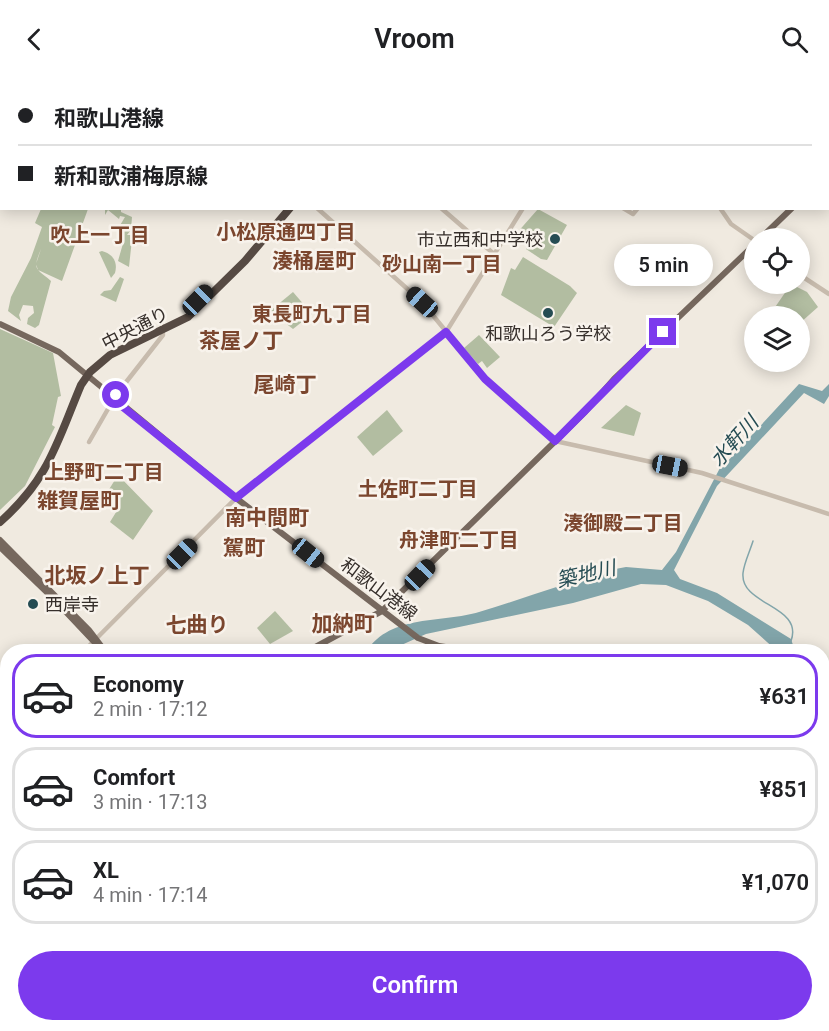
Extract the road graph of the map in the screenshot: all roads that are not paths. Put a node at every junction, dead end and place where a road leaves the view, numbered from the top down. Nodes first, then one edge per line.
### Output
1 (282, 210) edge
2 (288, 210) edge
3 (319, 210) edge
4 (443, 210) edge
5 (522, 210) edge
6 (721, 210) edge
7 (790, 210) edge
8 (771, 228) edge
9 (744, 233) edge
10 (495, 254) junction
11 (744, 255) edge
12 (810, 282) edge
13 (829, 294) edge
14 (0, 324) edge
15 (163, 327) junction
16 (446, 332) junction
17 (84, 375) junction
18 (113, 399) junction
19 (555, 441) junction
20 (89, 442) dead end
21 (236, 498) junction
22 (829, 514) edge
23 (0, 516) edge
24 (0, 522) edge
25 (0, 540) edge
26 (0, 547) edge
27 (382, 611) junction
28 (96, 640) junction
29 (92, 644) edge
30 (99, 644) edge
31 (321, 644) edge
32 (434, 644) edge

1 - 15 highway, 中央通り
2 - 15 highway, 中央通り
3 - 16 street
4 - 10 street
5 - 10 street
6 - 9 street
7 - 8 main road
10 - 16 street
11 - 19 main road
12 - 13 street
14 - 17 main road, 和歌山港線
15 - 17 highway, 中央通り
15 - 18 street
16 - 19 street
16 - 21 street
17 - 18 main road, 和歌山港線
17 - 23 highway, 中央通り
17 - 24 highway, 中央通り
18 - 20 street
18 - 21 main road, 和歌山港線
19 - 22 street
19 - 27 main road
21 - 27 main road, 和歌山港線
21 - 28 street
25 - 28 main road
26 - 28 main road
27 - 31 main road
27 - 32 main road, 和歌山港線
28 - 29 street
28 - 30 main road

